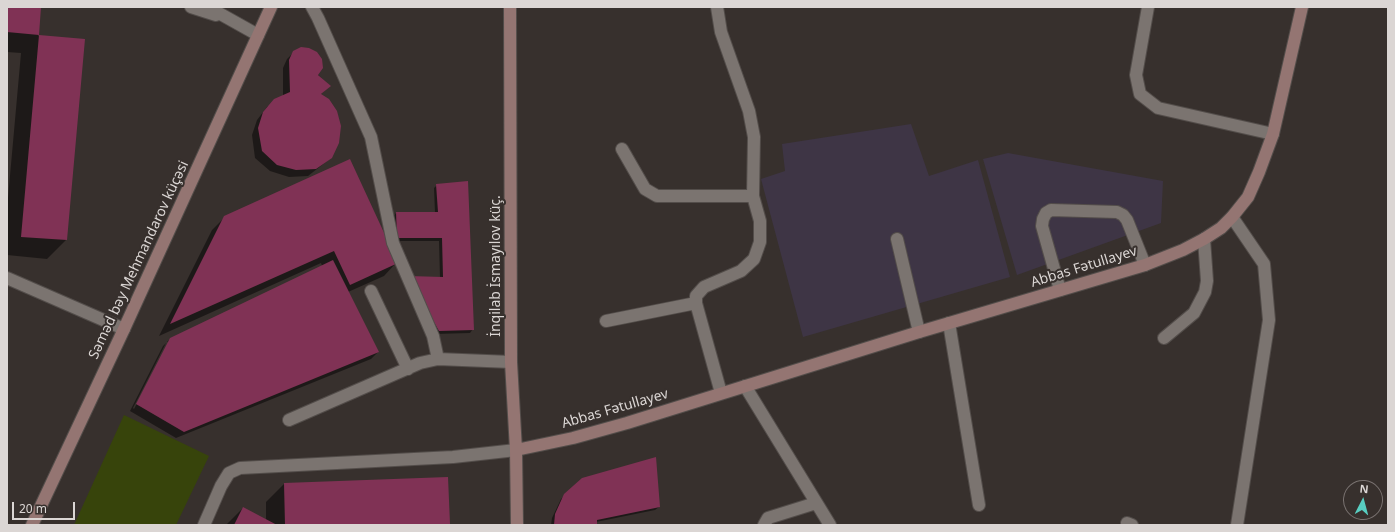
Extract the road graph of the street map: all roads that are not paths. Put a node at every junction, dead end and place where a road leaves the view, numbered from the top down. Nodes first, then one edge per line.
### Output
1 (191, 7) edge
2 (208, 7) edge
3 (271, 7) edge
4 (312, 7) edge
5 (510, 7) edge
6 (716, 7) edge
7 (1148, 7) edge
8 (1302, 7) edge
9 (227, 19) junction
10 (258, 34) junction
11 (1273, 134) junction
12 (622, 149) dead end
13 (753, 196) junction
14 (1232, 217) junction
15 (897, 239) dead end
16 (1204, 239) junction
17 (1145, 265) junction
18 (7, 278) edge
19 (1060, 290) junction
20 (371, 291) dead end
21 (696, 303) junction
22 (606, 321) dead end
23 (949, 323) junction
24 (124, 329) junction
25 (919, 332) junction
26 (1164, 338) dead end
27 (438, 359) junction
28 (511, 362) junction
29 (408, 369) junction
30 (745, 386) junction
31 (721, 393) junction
32 (289, 420) dead end
33 (516, 450) junction
34 (816, 503) junction
35 (979, 505) dead end
36 (32, 525) edge
37 (204, 525) edge
38 (517, 525) edge
39 (764, 525) edge
40 (830, 525) edge
41 (1237, 525) edge

1 - 9 street
2 - 9 street
3 - 10 main road, Səməd bəy Mehmandarov küçəsi
4 - 27 street
5 - 28 main road, İnqilab İsmayılov küç.
6 - 13 street
7 - 11 street
8 - 11 main road, Abbas Fətullayev
9 - 10 street
10 - 24 main road, Səməd bəy Mehmandarov küçəsi
11 - 14 main road, Abbas Fətullayev
12 - 13 street
13 - 21 street
14 - 16 main road, Abbas Fətullayev
14 - 41 street
15 - 25 street
16 - 17 main road, Abbas Fətullayev
16 - 26 street
17 - 19 main road, Abbas Fətullayev
17 - 19 street
18 - 24 street
19 - 23 main road, Abbas Fətullayev
20 - 29 street
21 - 22 street
21 - 31 street
23 - 25 main road, Abbas Fətullayev
23 - 35 street
24 - 36 main road, Səməd bəy Mehmandarov küçəsi
25 - 30 main road, Abbas Fətullayev
27 - 28 street
27 - 29 street
28 - 33 main road, İnqilab İsmayılov küç.
29 - 32 street
30 - 31 main road, Abbas Fətullayev
30 - 34 street
31 - 33 main road, Abbas Fətullayev
33 - 37 street
33 - 38 main road, İnqilab İsmayılov küç.
34 - 39 street
34 - 40 street

